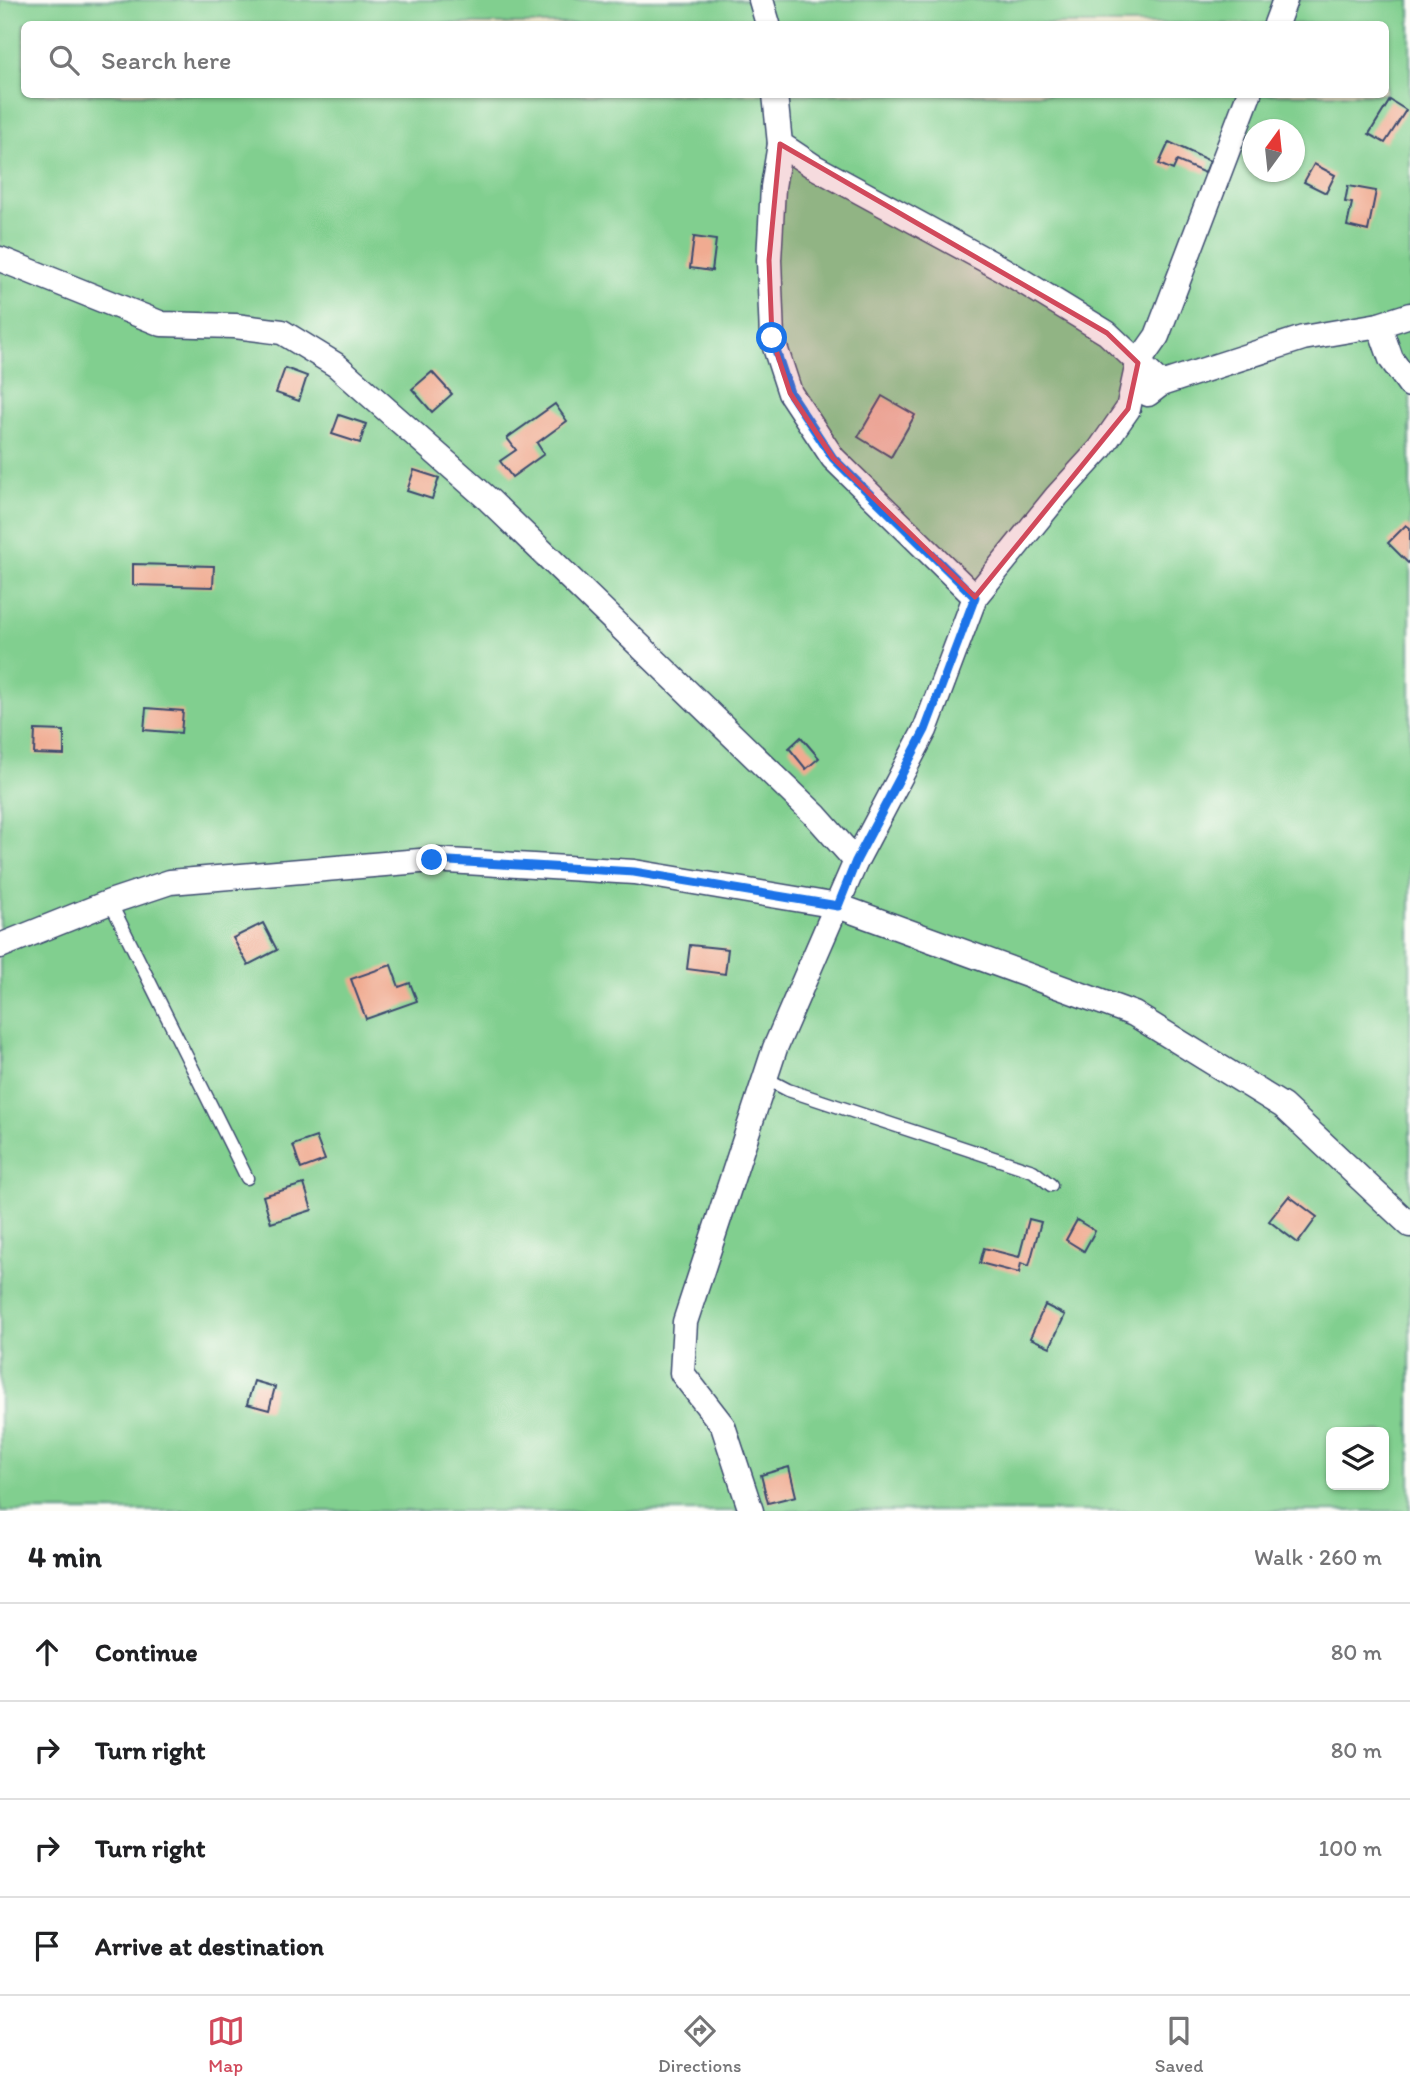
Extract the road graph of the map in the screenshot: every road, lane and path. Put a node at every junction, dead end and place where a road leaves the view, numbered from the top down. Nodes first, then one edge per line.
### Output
1 (761, 0) edge
2 (1285, 0) edge
3 (767, 21) edge
4 (1277, 21) edge
5 (775, 98) edge
6 (1247, 98) edge
7 (780, 144) junction
8 (0, 259) edge
9 (1410, 316) edge
10 (1379, 325) junction
11 (1138, 363) junction
12 (1161, 384) junction
13 (1410, 386) edge
14 (1128, 409) junction
15 (975, 597) junction
16 (856, 861) junction
17 (110, 902) junction
18 (838, 906) junction
19 (0, 946) edge
20 (765, 1078) junction
21 (247, 1178) dead end
22 (1051, 1185) dead end
23 (1410, 1225) edge
24 (751, 1511) edge

1 - 3 street
2 - 4 street
5 - 7 street
6 - 11 street
7 - 11 street
7 - 15 street
8 - 16 street
9 - 10 street
10 - 12 street
10 - 13 street
11 - 12 street
11 - 14 street
12 - 14 street
14 - 15 street
15 - 16 street
16 - 18 street
17 - 18 street
17 - 19 street
17 - 21 lane
18 - 20 street
18 - 23 street
20 - 22 lane
20 - 24 street

